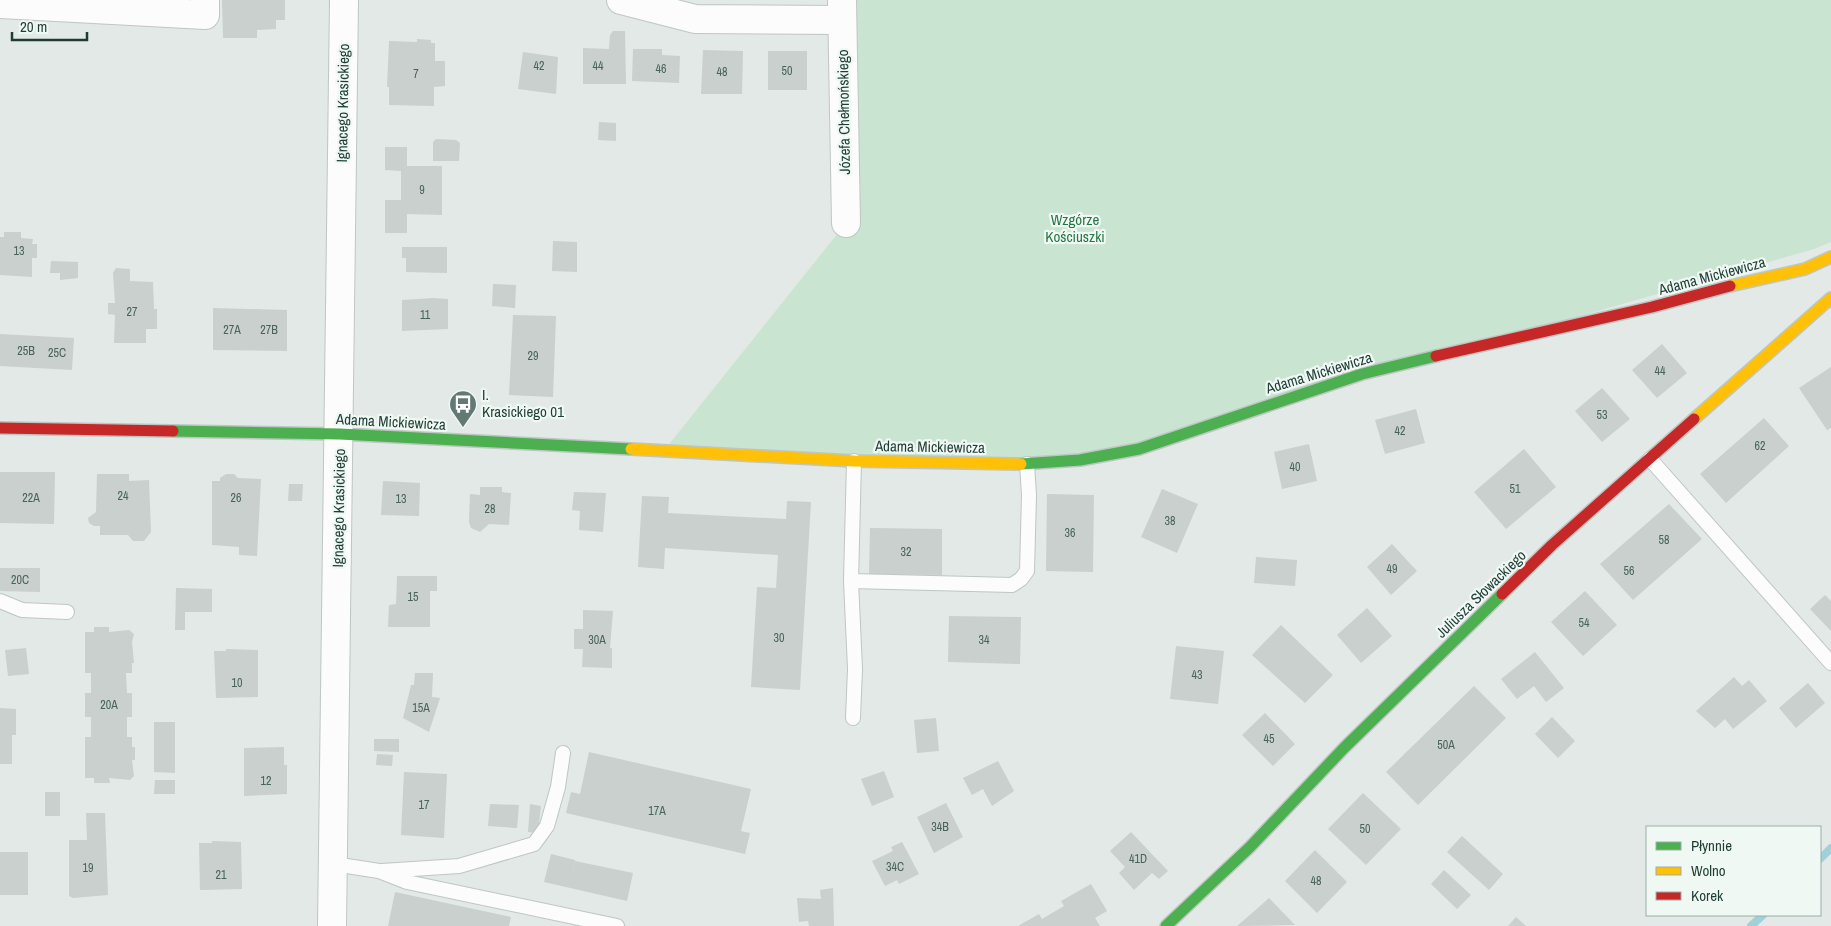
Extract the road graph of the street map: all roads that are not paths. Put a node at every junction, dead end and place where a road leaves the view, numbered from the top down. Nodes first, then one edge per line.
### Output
1 (205, 0) edge
2 (344, 0) edge
3 (621, 0) edge
4 (0, 4) edge
5 (842, 10) edge
6 (846, 223) dead end
7 (1831, 257) edge
8 (1805, 269) junction
9 (1821, 274) dead end
10 (1827, 297) edge
11 (0, 428) edge
12 (340, 434) junction
13 (1650, 460) junction
14 (854, 461) junction
15 (1027, 464) junction
16 (851, 581) junction
17 (0, 601) edge
18 (66, 612) dead end
19 (1831, 663) edge
20 (853, 718) dead end
21 (563, 753) dead end
22 (334, 864) junction
23 (379, 871) junction
24 (332, 926) edge
25 (617, 926) edge
26 (1166, 926) edge

1 - 4 street
2 - 12 street, Ignacego Krasickiego
3 - 5 street
5 - 6 street, Józefa Chełmońskiego
7 - 8 street, Adama Mickiewicza
8 - 9 street
8 - 15 street, Adama Mickiewicza
10 - 13 street, Juliusza Słowackiego
11 - 12 street, Adama Mickiewicza
12 - 14 street, Adama Mickiewicza
12 - 22 street, Ignacego Krasickiego
13 - 19 lane
13 - 26 street, Juliusza Słowackiego
14 - 15 street, Adama Mickiewicza
14 - 16 lane
15 - 16 lane
16 - 20 lane
17 - 18 lane
21 - 23 lane
22 - 23 lane
22 - 24 street, Ignacego Krasickiego
23 - 25 lane

